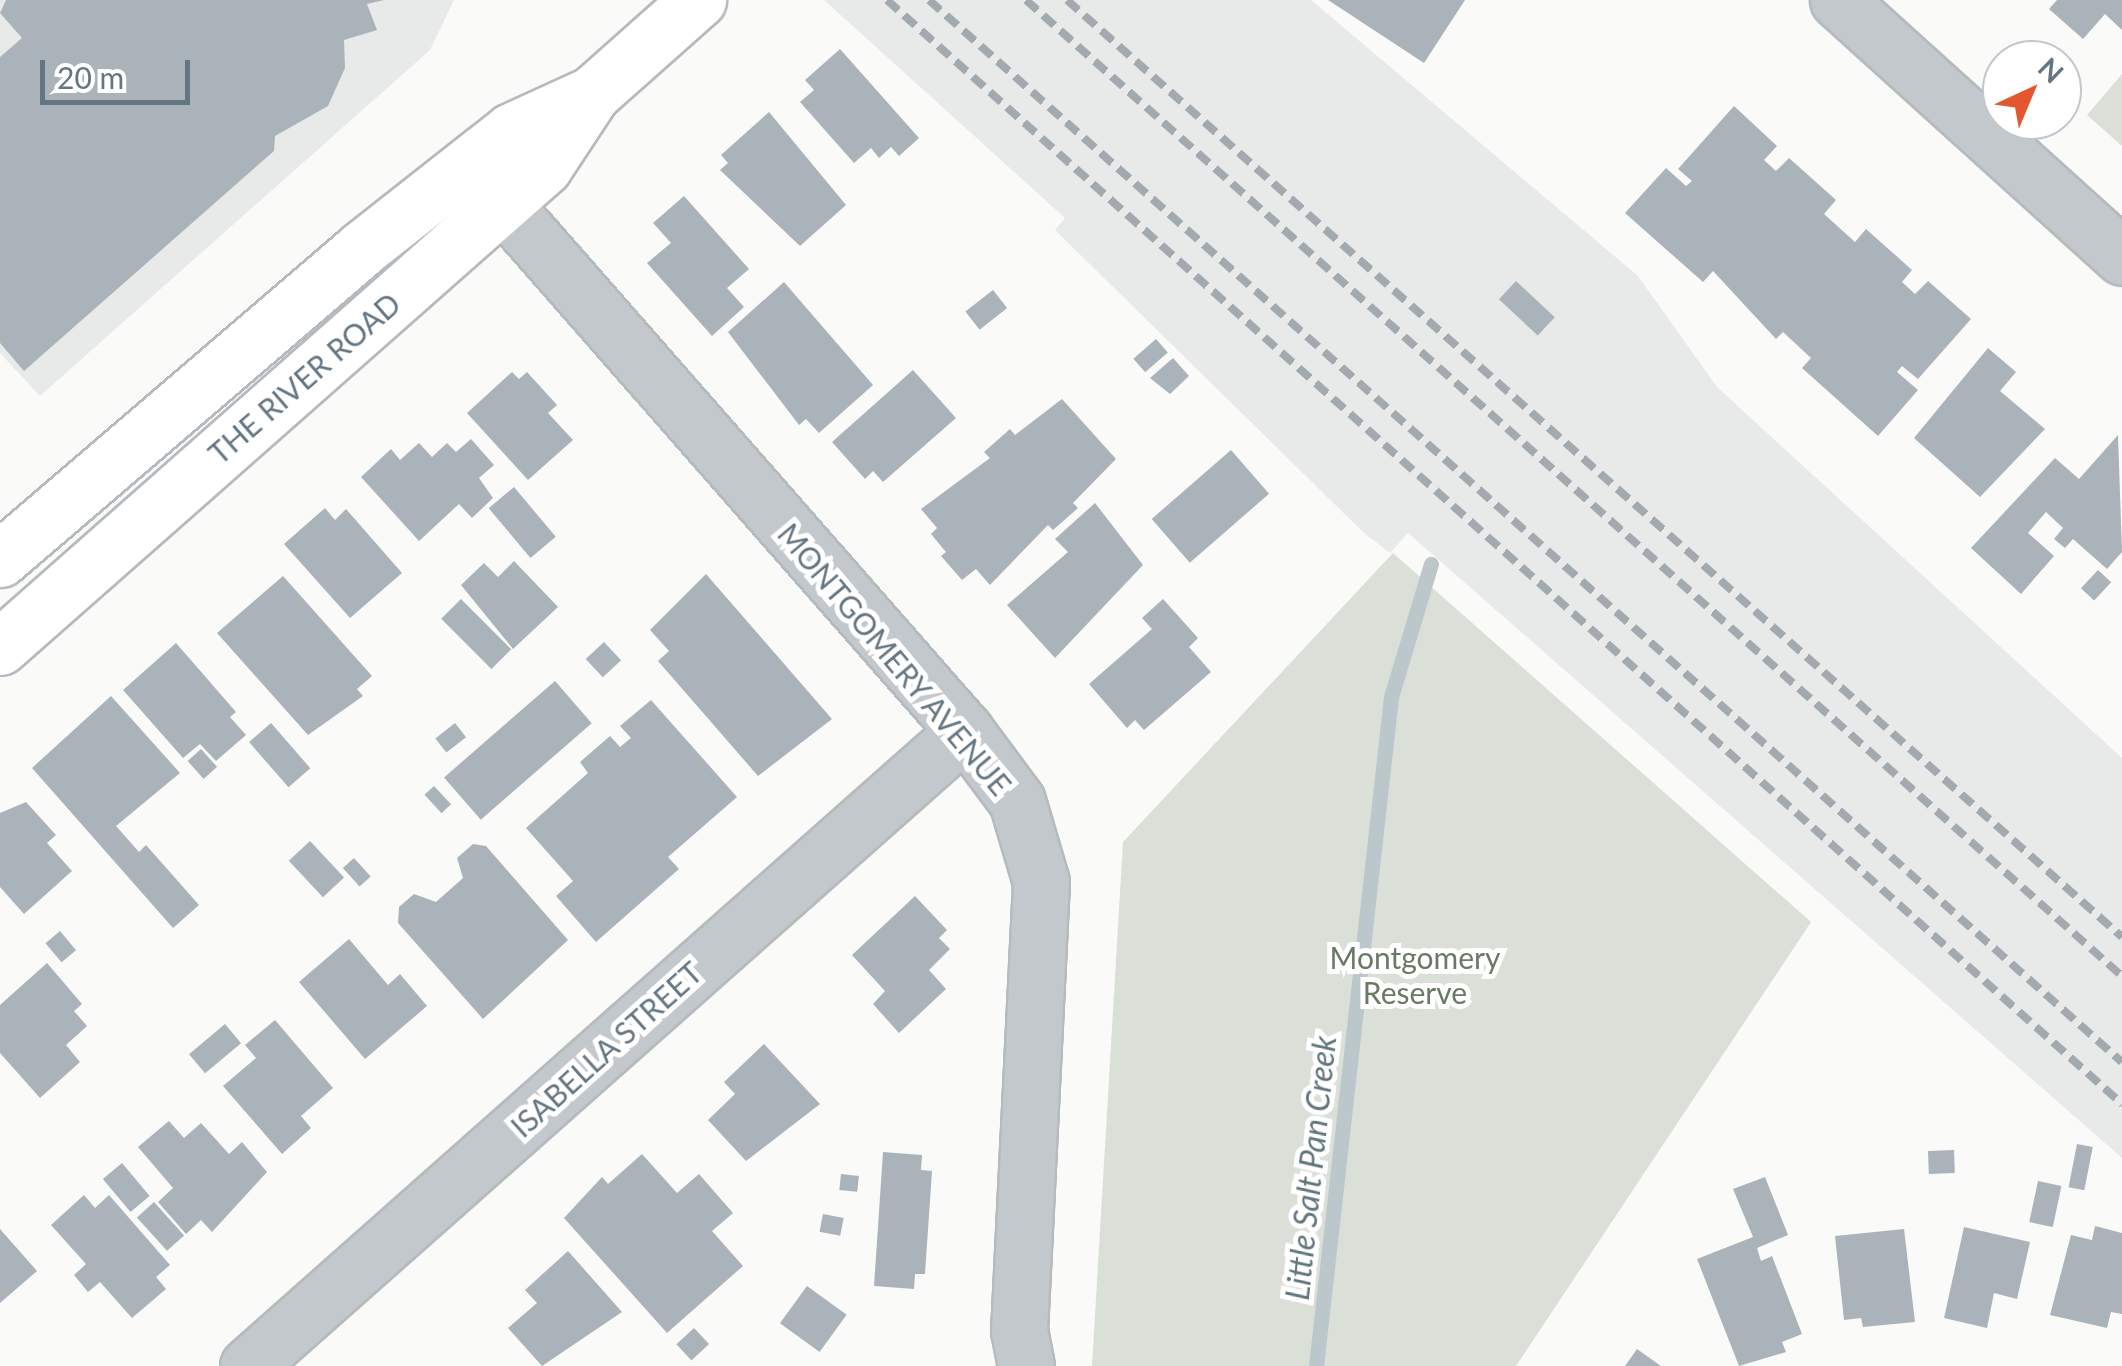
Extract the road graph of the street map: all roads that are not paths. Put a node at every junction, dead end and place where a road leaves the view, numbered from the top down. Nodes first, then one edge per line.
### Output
1 (1838, 0) edge
2 (687, 3) edge
3 (592, 94) junction
4 (503, 204) junction
5 (2122, 258) edge
6 (0, 559) edge
7 (0, 647) edge
8 (965, 731) junction
9 (1017, 1354) edge
10 (248, 1366) edge

1 - 5 street
2 - 3 main road, THE RIVER ROAD
3 - 4 main road, THE RIVER ROAD
3 - 6 main road, THE RIVER ROAD
4 - 7 main road, THE RIVER ROAD
4 - 8 street, MONTGOMERY AVENUE
8 - 9 street, MONTGOMERY AVENUE
8 - 10 street, ISABELLA STREET

